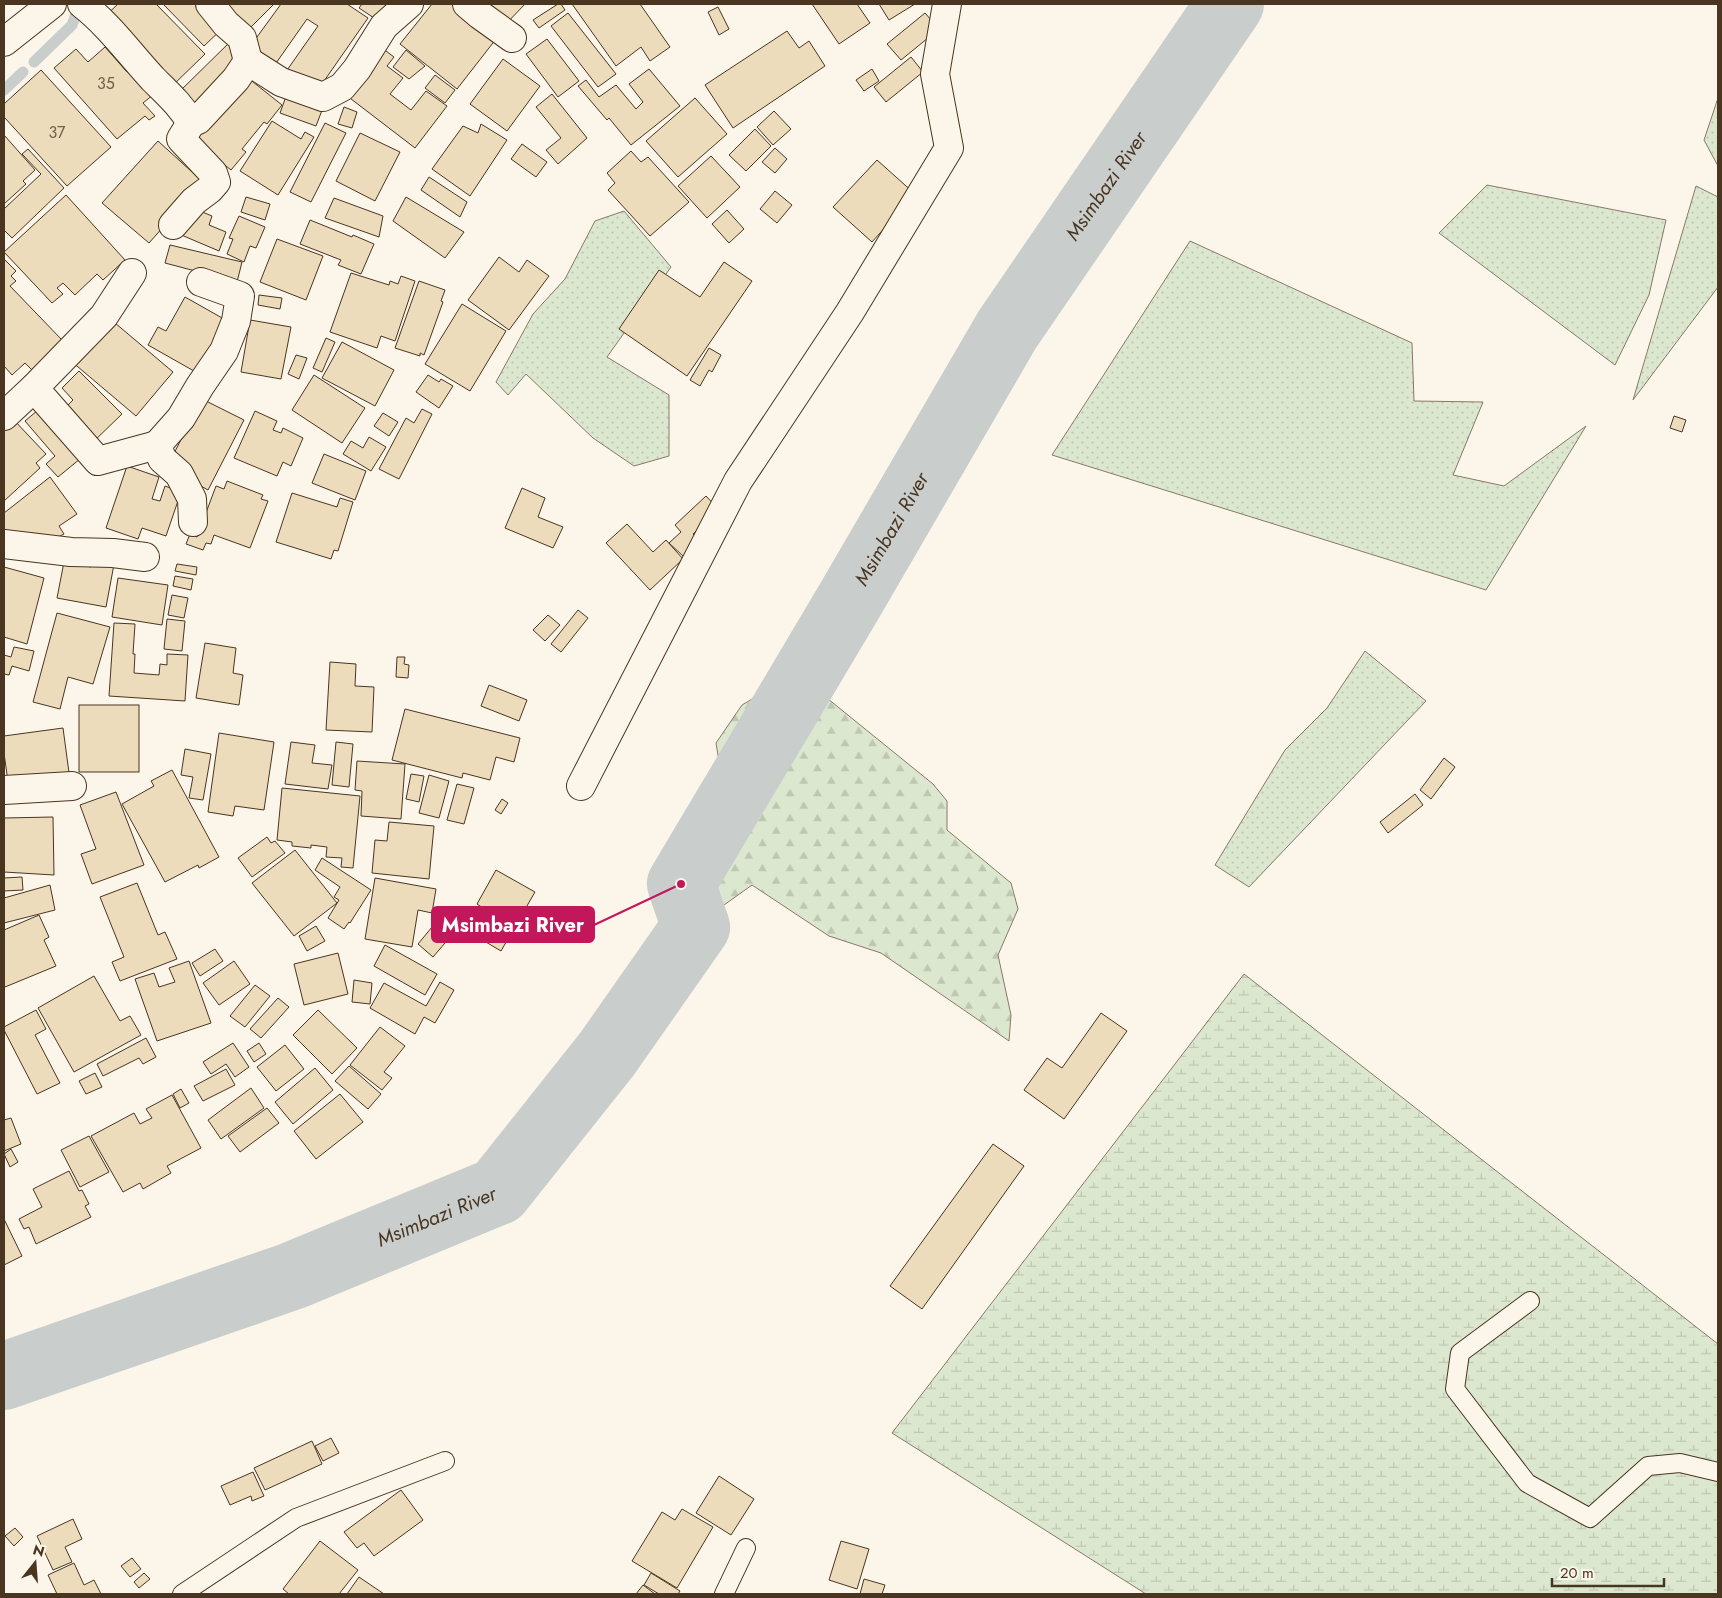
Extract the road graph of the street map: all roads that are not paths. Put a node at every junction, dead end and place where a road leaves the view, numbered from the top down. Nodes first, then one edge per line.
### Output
1 (52, 4) edge
2 (82, 4) edge
3 (210, 4) edge
4 (410, 4) edge
5 (467, 4) edge
6 (947, 4) edge
7 (512, 38) dead end
8 (4, 42) edge
9 (248, 61) junction
10 (191, 123) junction
11 (173, 225) dead end
12 (132, 273) dead end
13 (201, 282) dead end
14 (34, 388) junction
15 (4, 416) edge
16 (157, 445) junction
17 (193, 522) dead end
18 (4, 544) edge
19 (145, 557) dead end
20 (72, 786) dead end
21 (581, 786) dead end
22 (4, 790) edge
23 (1530, 1301) dead end
24 (445, 1461) dead end
25 (1718, 1472) edge
26 (746, 1548) dead end
27 (182, 1594) edge
28 (724, 1594) edge

1 - 8 street
2 - 10 street
3 - 9 street
4 - 9 street
5 - 7 street
6 - 21 street
9 - 10 street
10 - 11 street
12 - 14 street
13 - 16 street
14 - 15 street
14 - 16 street
16 - 17 street
18 - 19 street
20 - 22 street
23 - 25 lane
24 - 27 lane
26 - 28 lane

